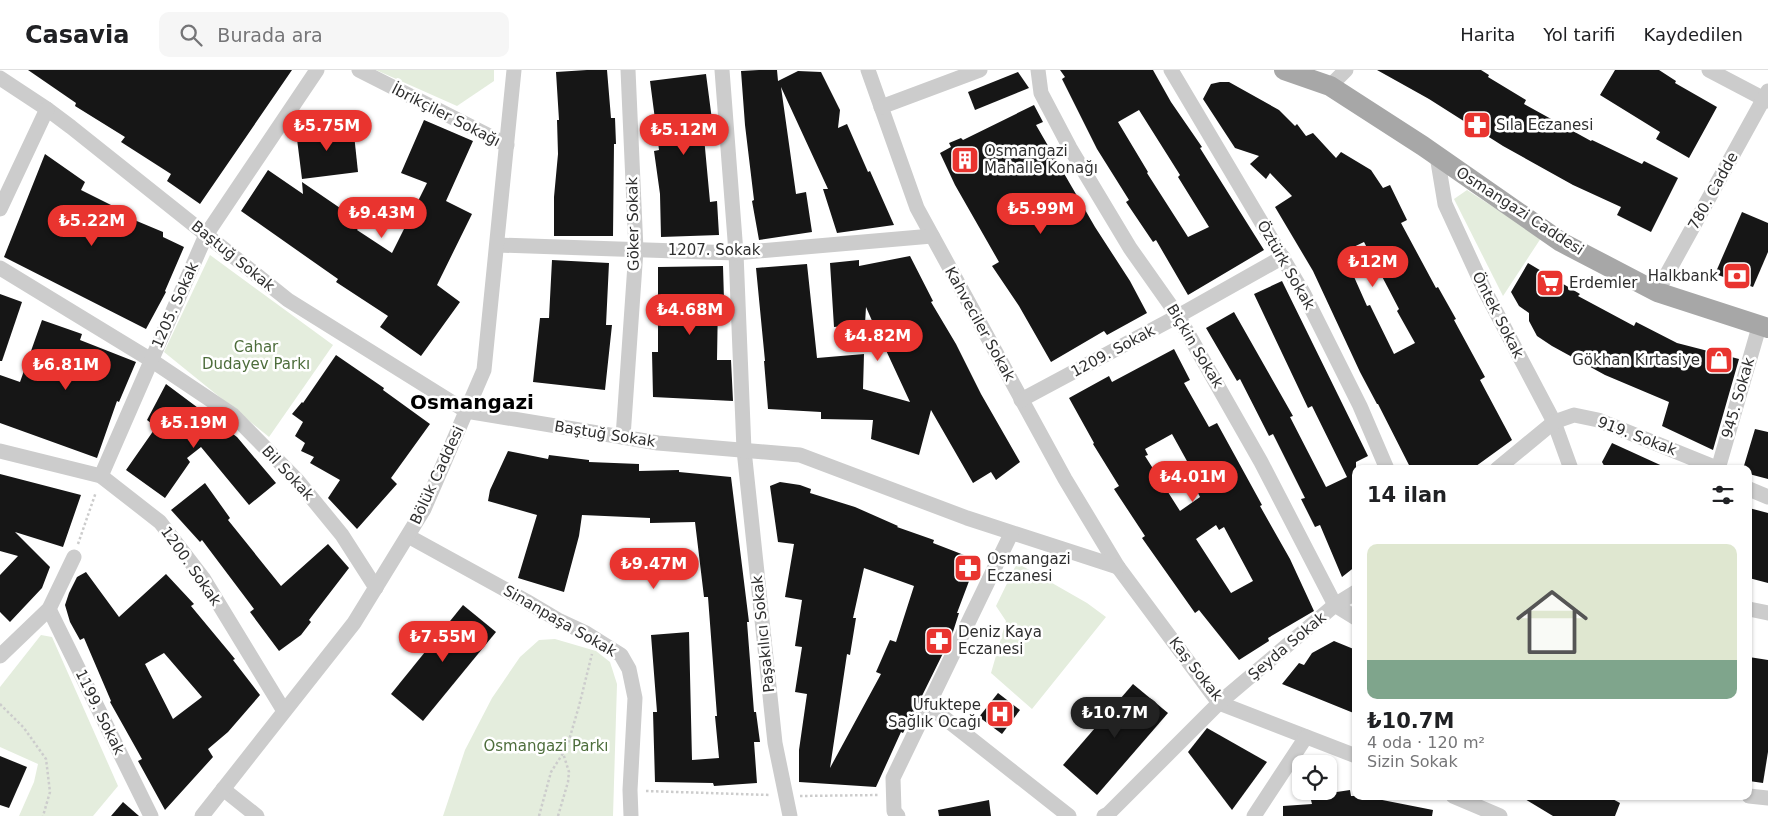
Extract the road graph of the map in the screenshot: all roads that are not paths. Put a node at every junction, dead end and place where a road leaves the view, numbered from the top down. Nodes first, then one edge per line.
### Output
1 (317, 70) edge
2 (514, 70) edge
3 (628, 70) edge
4 (722, 70) edge
5 (868, 70) edge
6 (980, 70) edge
7 (1038, 70) edge
8 (1171, 70) edge
9 (1284, 70) edge
10 (1346, 70) edge
11 (1710, 70) edge
12 (361, 71) edge
13 (0, 78) edge
14 (1330, 86) junction
15 (1767, 97) edge
16 (881, 107) junction
17 (47, 109) junction
18 (507, 146) junction
19 (1436, 156) junction
20 (0, 210) edge
21 (206, 235) junction
22 (932, 236) junction
23 (497, 245) junction
24 (636, 250) junction
25 (736, 253) junction
26 (1283, 257) junction
27 (0, 268) edge
28 (1657, 292) junction
29 (1178, 316) junction
30 (1764, 328) edge
31 (151, 360) junction
32 (1021, 400) junction
33 (466, 411) junction
34 (1554, 422) junction
35 (623, 437) junction
36 (744, 450) junction
37 (0, 451) edge
38 (1385, 465) edge
39 (1502, 465) edge
40 (1569, 465) edge
41 (1710, 465) edge
42 (1719, 465) edge
43 (102, 476) junction
44 (1752, 490) edge
45 (1768, 497) edge
46 (1011, 534) junction
47 (408, 536) junction
48 (74, 557) road end
49 (1118, 567) junction
50 (376, 588) junction
51 (1352, 594) edge
52 (1335, 605) junction
53 (49, 609) junction
54 (1752, 610) edge
55 (1768, 613) edge
56 (1352, 616) edge
57 (0, 656) edge
58 (1220, 703) junction
59 (928, 705) junction
60 (284, 711) junction
61 (1306, 736) junction
62 (1352, 754) edge
63 (223, 789) junction
64 (1752, 796) edge
65 (1768, 798) edge
66 (1462, 800) edge
67 (150, 816) edge
68 (202, 816) edge
69 (257, 816) edge
70 (632, 816) edge
71 (790, 816) edge
72 (898, 816) edge
73 (1069, 816) edge
74 (1104, 816) edge
75 (1255, 816) edge
76 (1500, 816) edge

1 - 21 street, 1205. Sokak
2 - 18 street, Bölük Caddesi
3 - 24 street, Göker Sokak
4 - 25 street, Paşakılıcı Sokak
5 - 16 street, Kahveciler Sokak
6 - 16 street
7 - 29 street, Biçkin Sokak
8 - 26 street, Öztürk Sokak
9 - 14 main road, Osmangazi Caddesi
10 - 14 street
11 - 15 street
12 - 18 street, İbrikçiler Sokağı
13 - 17 street, Baştuğ Sokak
14 - 19 main road, Osmangazi Caddesi
15 - 28 street, 780. Cadde
16 - 22 street, Kahveciler Sokak
17 - 20 street
17 - 21 street, Baştuğ Sokak
18 - 23 street, Bölük Caddesi
19 - 28 main road, Osmangazi Caddesi
19 - 34 street, Öntek Sokak
21 - 31 street, 1205. Sokak
21 - 33 street, Baştuğ Sokak
22 - 25 street, 1207. Sokak
22 - 32 street, Kahveciler Sokak
23 - 24 street, 1207. Sokak
23 - 33 street, Bölük Caddesi
24 - 25 street, 1207. Sokak
24 - 35 street, Göker Sokak
25 - 36 street, Paşakılıcı Sokak
26 - 29 street, 1209. Sokak
26 - 38 street, Öztürk Sokak
27 - 31 street, Bil Sokak
28 - 30 main road, Osmangazi Caddesi
29 - 32 street, 1209. Sokak
29 - 52 street, Biçkin Sokak
30 - 42 street, 945. Sokak
31 - 43 street, 1205. Sokak
31 - 50 street, Bil Sokak
32 - 49 street, Kahveciler Sokak
33 - 35 street, Baştuğ Sokak
33 - 47 street, Bölük Caddesi
34 - 39 street
34 - 40 street, Öntek Sokak
34 - 41 street, 919. Sokak
35 - 36 street, Baştuğ Sokak
36 - 46 street, Baştuğ Sokak
36 - 71 street, Paşakılıcı Sokak
37 - 43 street, 1200. Sokak
43 - 60 street, 1200. Sokak
44 - 45 street
46 - 49 street, Baştuğ Sokak
46 - 59 street
47 - 50 street, Bölük Caddesi
47 - 70 street, Sinanpaşa Sokak
48 - 53 street
49 - 58 street, Kaş Sokak
50 - 60 street, Bölük Caddesi
51 - 52 street, Şeyda Sokak
52 - 56 street
52 - 58 street, Şeyda Sokak
53 - 57 street
53 - 67 street, 1199. Sokak
54 - 55 street
58 - 61 street, Kaş Sokak
58 - 74 street, Şeyda Sokak
59 - 72 street
59 - 73 street
60 - 63 street, Bölük Caddesi
61 - 62 street, Kaş Sokak
61 - 75 street
63 - 68 street, Bölük Caddesi
63 - 69 street
64 - 65 street
66 - 76 street

